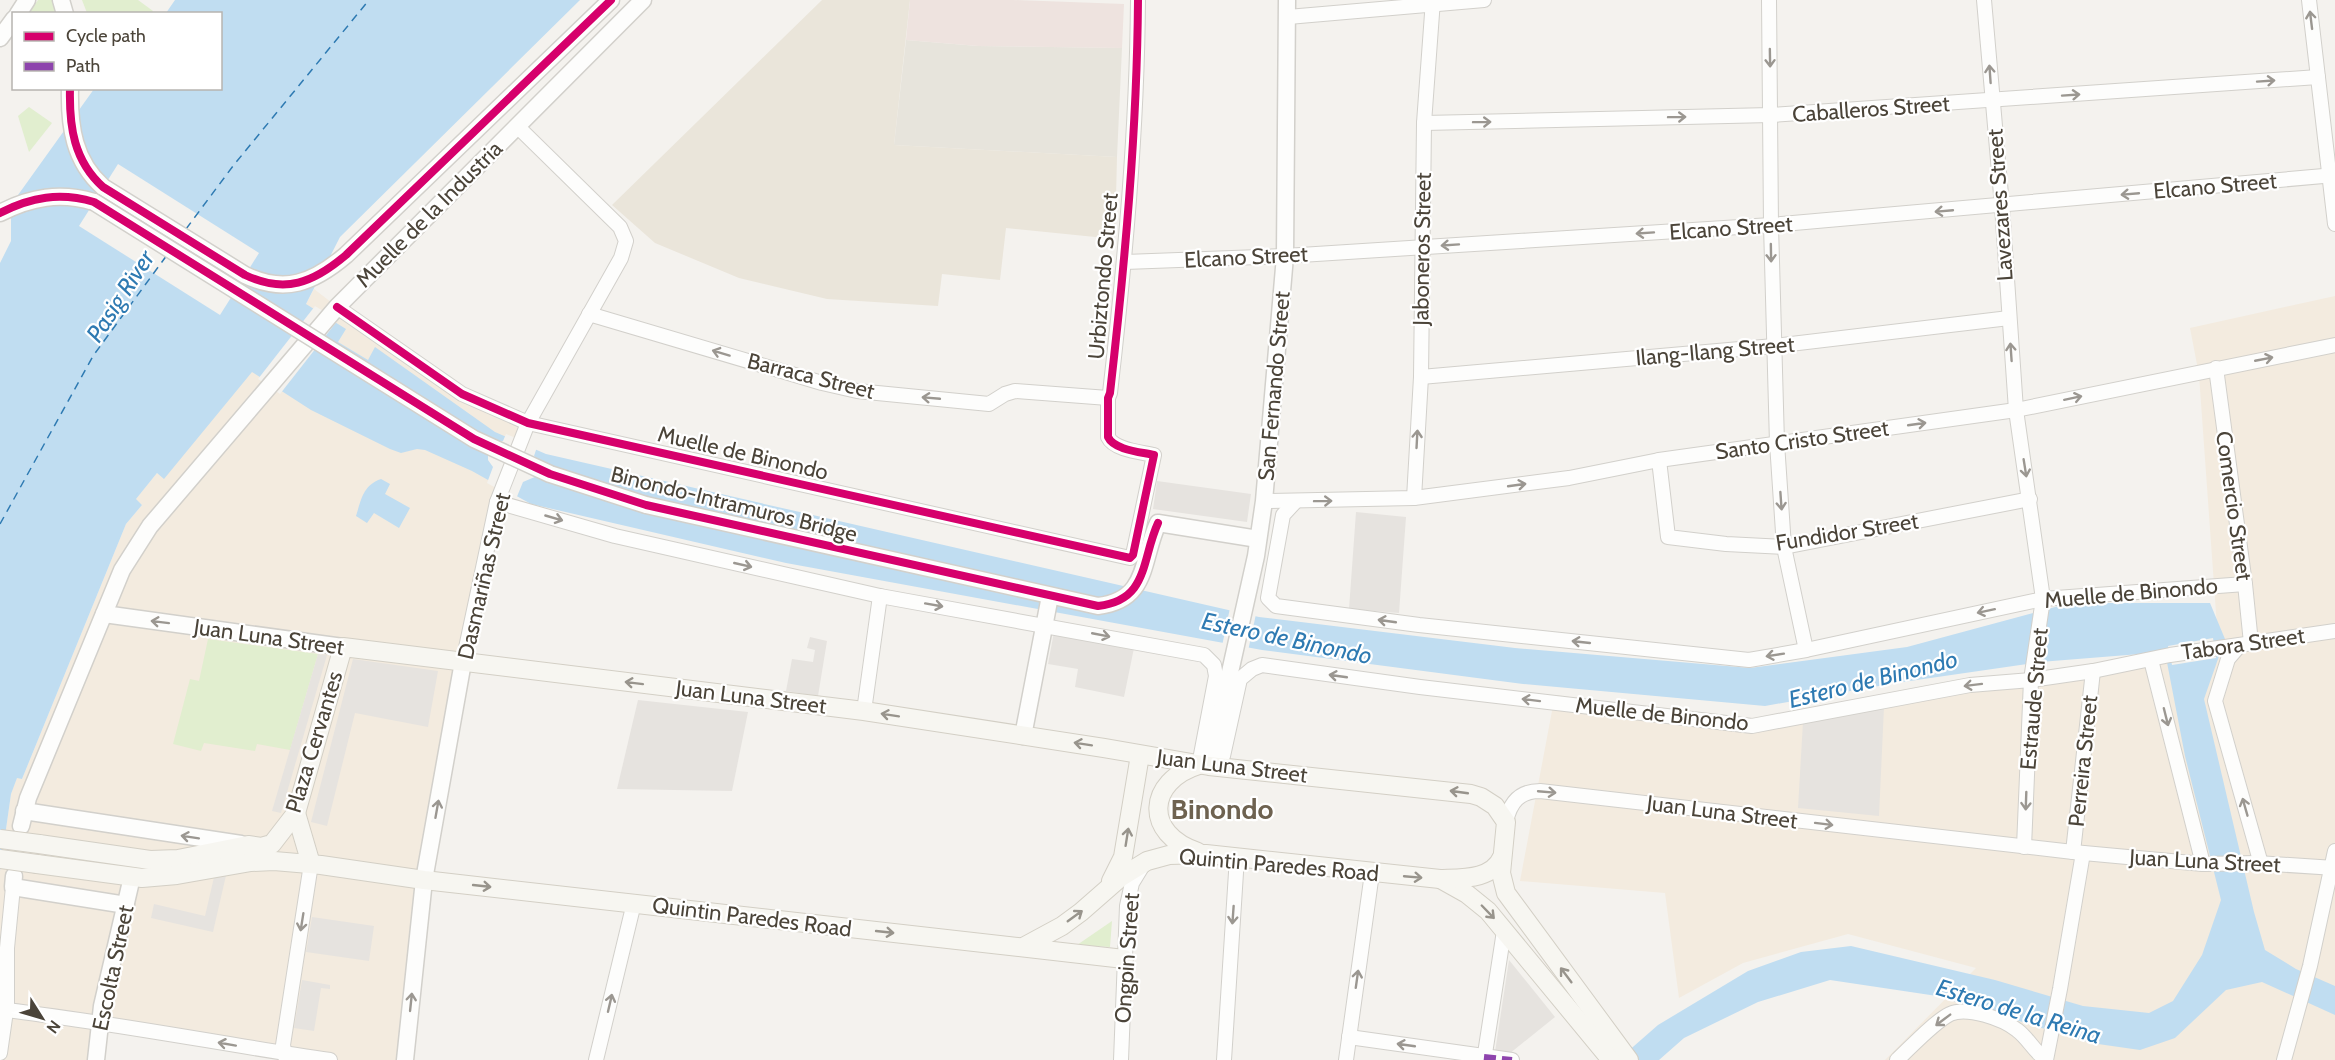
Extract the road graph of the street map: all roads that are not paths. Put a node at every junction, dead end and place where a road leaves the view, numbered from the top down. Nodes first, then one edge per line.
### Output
1 (611, 0) edge
2 (643, 0) edge
3 (1138, 0) edge
4 (1484, 0) edge
5 (1769, 0) edge
6 (1984, 0) edge
7 (2309, 0) edge
8 (1433, 2) edge
9 (1287, 8) edge
10 (12, 22) edge
11 (0, 38) edge
12 (2318, 77) junction
13 (70, 90) edge
14 (1992, 101) junction
15 (1771, 116) junction
16 (1424, 123) junction
17 (517, 126) junction
18 (2332, 176) edge
19 (2002, 206) junction
20 (0, 213) edge
21 (2335, 224) edge
22 (1771, 225) junction
23 (1421, 247) junction
24 (1285, 255) junction
25 (1125, 262) junction
26 (337, 307) junction
27 (589, 314) junction
28 (2008, 318) junction
29 (2335, 345) edge
30 (1773, 346) junction
31 (2216, 368) junction
32 (1421, 377) junction
33 (1108, 398) junction
34 (2016, 410) junction
35 (528, 423) junction
36 (1777, 443) junction
37 (1659, 460) junction
38 (500, 496) junction
39 (1414, 498) junction
40 (2030, 499) junction
41 (1264, 501) junction
42 (1296, 501) junction
43 (1141, 520) junction
44 (1158, 523) junction
45 (1258, 539) junction
46 (1784, 547) junction
47 (2245, 584) junction
48 (880, 596) junction
49 (1050, 596) junction
50 (2043, 604) junction
51 (104, 614) junction
52 (1044, 621) junction
53 (2335, 631) edge
54 (2245, 644) junction
55 (343, 646) junction
56 (1806, 650) junction
57 (2151, 660) junction
58 (464, 662) junction
59 (2093, 671) junction
60 (2031, 680) junction
61 (864, 711) junction
62 (1023, 736) junction
63 (1140, 755) junction
64 (1204, 766) junction
65 (296, 813) junction
66 (1506, 822) junction
67 (0, 839) edge
68 (248, 846) junction
69 (2024, 847) junction
70 (2335, 851) edge
71 (2078, 853) junction
72 (1206, 854) junction
73 (1237, 857) junction
74 (1502, 857) junction
75 (0, 859) edge
76 (1147, 861) junction
77 (2259, 863) junction
78 (311, 864) junction
79 (2206, 864) junction
80 (2333, 867) edge
81 (1372, 873) junction
82 (132, 877) junction
83 (1440, 879) junction
84 (424, 880) junction
85 (14, 881) joint
86 (1106, 890) junction
87 (634, 903) junction
88 (126, 905) junction
89 (1504, 931) junction
90 (1025, 946) junction
91 (1124, 958) junction
92 (6, 1010) junction
93 (99, 1022) junction
94 (1348, 1037) junction
95 (0, 1053) edge
96 (285, 1057) edge
97 (1484, 1058) edge
98 (1621, 1058) edge
99 (96, 1060) edge
100 (330, 1060) edge
101 (405, 1060) edge
102 (596, 1060) edge
103 (1122, 1060) edge
104 (1224, 1060) edge
105 (1346, 1060) edge
106 (1512, 1060) edge
107 (1897, 1060) edge
108 (2046, 1060) edge
109 (2283, 1060) edge

1 - 13 street
2 - 17 street, Muelle de la Industria
3 - 25 street, Urbiztondo Street
4 - 8 street
5 -> 15 street
14 -> 6 street, Lavezares Street
12 -> 7 street
8 - 9 street
8 - 16 street, Jaboneros Street
9 - 24 street, San Fernando Street
10 - 11 street
14 -> 12 street, Caballeros Street
12 - 18 street
14 - 15 street, Caballeros Street
14 - 19 street, Lavezares Street
16 -> 15 street, Caballeros Street
15 - 22 street
16 - 23 street, Jaboneros Street
17 - 26 street, Muelle de la Industria
17 - 27 street, Dasmariñas Street
18 -> 19 street, Elcano Street
18 - 21 street
19 -> 22 street, Elcano Street
19 - 28 street, Lavezares Street
20 - 49 street, Binondo-Intramuros Bridge, bridge
22 -> 23 street, Elcano Street
22 -> 30 street
23 - 24 street, Elcano Street
23 - 32 street, Jaboneros Street
24 - 25 street, Elcano Street
24 - 41 street, San Fernando Street
25 - 33 street, Urbiztondo Street
26 - 35 street, Muelle de Binondo
26 - 51 street, Muelle de la Industria
33 -> 27 street, Barraca Street
27 - 35 street, Dasmariñas Street
28 - 30 street, Ilang-Ilang Street
34 -> 28 street, Lavezares Street
31 -> 29 street, Santo Cristo Street
30 - 32 street, Ilang-Ilang Street
30 - 36 street
34 -> 31 street, Santo Cristo Street
31 - 47 street, Comercio Street
39 -> 32 street, Jaboneros Street
33 - 43 street, Urbiztondo Street
36 -> 34 street, Santo Cristo Street
34 -> 40 street, Estraude Street
35 - 38 street, Dasmariñas Street
35 - 43 street, Muelle de Binondo
36 - 37 street, Santo Cristo Street
36 -> 46 street
39 -> 37 street, Santo Cristo Street
37 - 46 street, Fundidor Street
38 -> 48 street
38 - 58 street, Dasmariñas Street
42 -> 39 street, Santo Cristo Street
40 - 46 street, Fundidor Street
40 - 50 street, Estraude Street
41 - 42 street, Santo Cristo Street
41 - 45 street, San Fernando Street
56 -> 42 street, Muelle de Binondo
43 - 44 street
44 - 45 street
44 - 49 street, Binondo-Intramuros Bridge
45 - 64 street, San Fernando Street
46 - 56 street
47 - 50 street, Muelle de Binondo
47 - 54 street, Comercio Street
48 -> 52 street
48 - 61 street
49 - 52 street
50 -> 56 street, Muelle de Binondo
50 - 60 street, Estraude Street
55 -> 51 street, Juan Luna Street
68 -> 51 street, Muelle de la Industria
52 - 62 street
52 -> 64 street
53 - 54 street, Tabora Street
54 - 57 street, Tabora Street
77 -> 54 street
55 - 58 main road, Juan Luna Street
55 - 65 main road, Plaza Cervantes
57 - 59 street, Muelle de Binondo
57 -> 79 street
61 -> 58 main road, Juan Luna Street
84 -> 58 street, Dasmariñas Street
59 - 60 street, Muelle de Binondo
59 - 71 street, Perreira Street
60 -> 64 street, Muelle de Binondo
60 -> 69 street, Estraude Street
62 -> 61 main road, Juan Luna Street
63 -> 62 main road, Juan Luna Street
63 - 64 main road, Juan Luna Street
86 -> 63 main road
66 -> 64 main road, Juan Luna Street
64 - 72 main road
65 - 68 main road, Plaza Cervantes
65 - 78 main road
66 -> 69 street, Juan Luna Street
66 - 74 main road
67 - 68 main road, bridge
69 - 71 street, Juan Luna Street
70 - 80 street
71 - 79 street, Juan Luna Street
71 - 108 street, Perreira Street
72 - 73 main road, Quintin Paredes Road
72 - 76 main road, Quintin Paredes Road
73 - 81 main road, Quintin Paredes Road
73 -> 104 street
74 - 83 main road, Quintin Paredes Road
98 -> 74 main road
75 - 82 main road, Quintin Paredes Road, bridge
76 - 86 main road, Quintin Paredes Road
76 - 91 street, Ongpin Street
77 - 79 street, Juan Luna Street
77 - 80 street, Juan Luna Street
78 - 82 main road, Quintin Paredes Road
78 - 84 main road, Quintin Paredes Road
78 -> 96 street
80 - 109 street
81 -> 83 main road, Quintin Paredes Road
94 -> 81 street
82 - 88 street, Escolta Street
83 -> 89 main road
84 -> 87 main road, Quintin Paredes Road
101 -> 84 street, Dasmariñas Street
85 - 88 street
85 - 92 street
90 -> 86 main road, Quintin Paredes Road
87 -> 90 main road, Quintin Paredes Road
102 -> 87 street
88 - 93 street, Escolta Street
89 - 97 street
89 - 98 main road
90 - 91 main road
91 - 103 street, Ongpin Street
92 - 93 street
92 - 95 street
96 -> 93 street
93 - 99 street, Escolta Street
97 -> 94 street
94 - 105 street
96 - 100 street
97 - 106 street
108 -> 107 street

